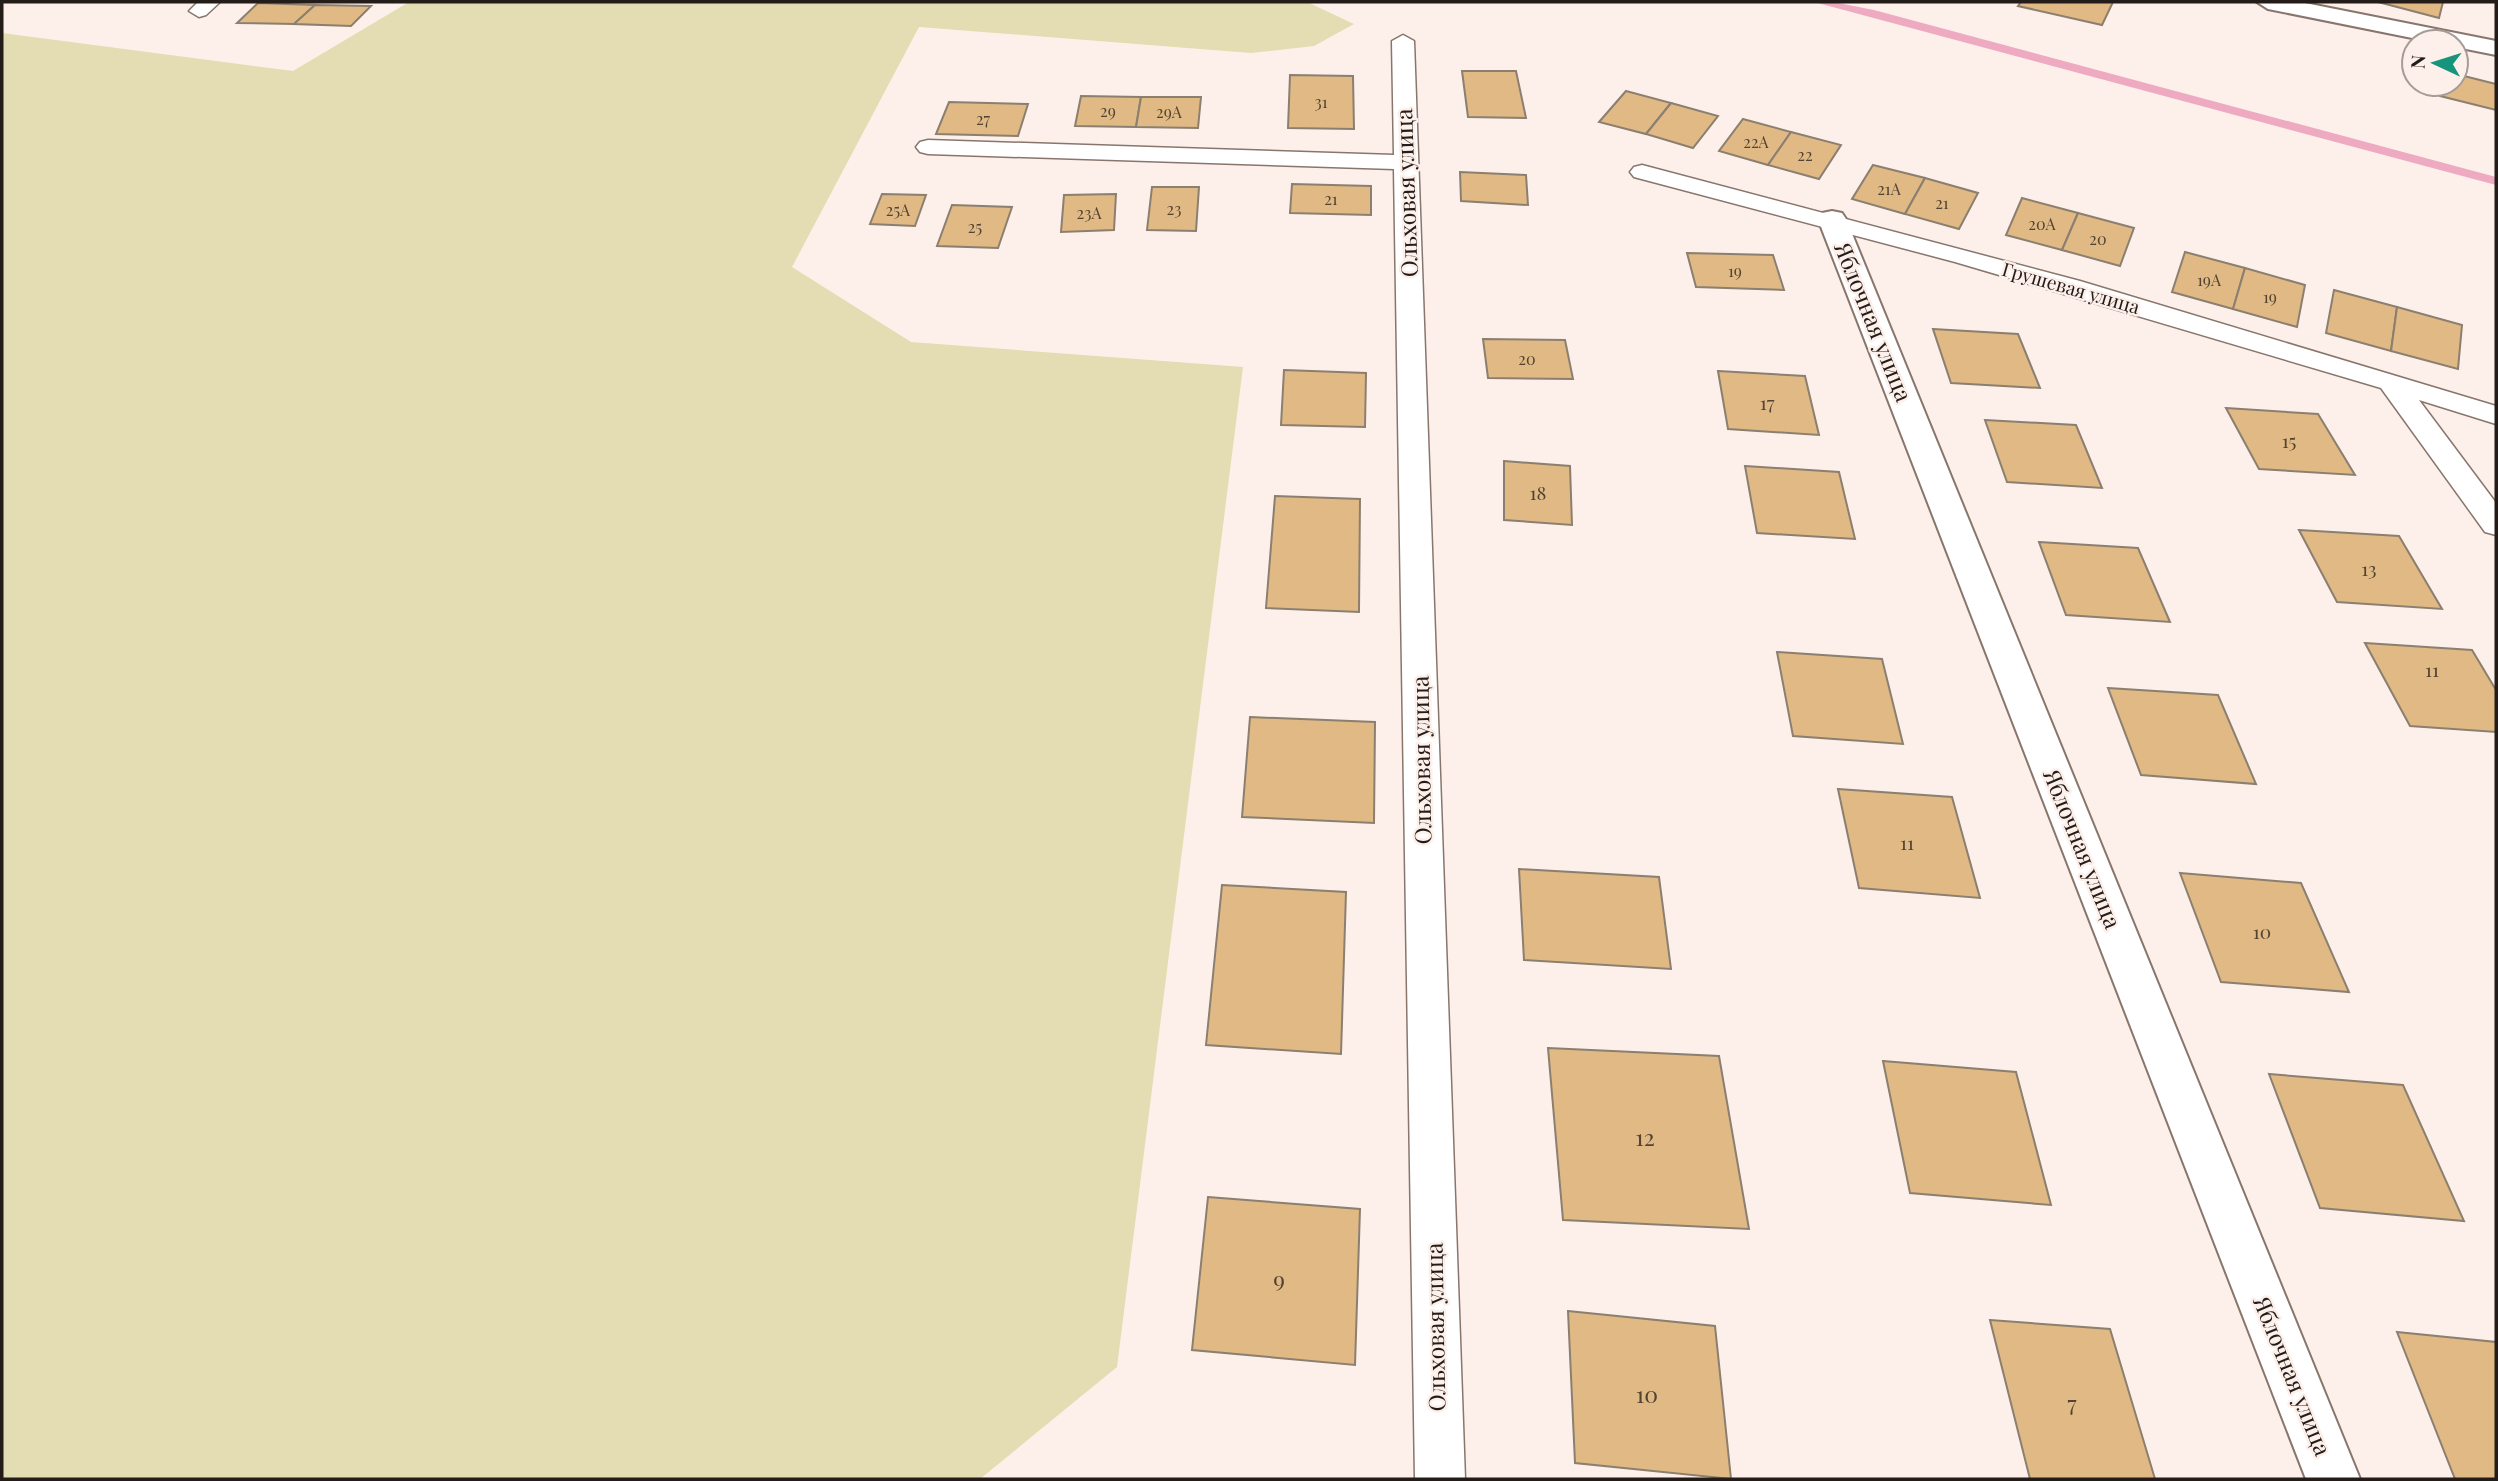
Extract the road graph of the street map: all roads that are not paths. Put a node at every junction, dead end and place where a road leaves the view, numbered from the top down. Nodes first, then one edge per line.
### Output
1 (2268, 2) edge
2 (1403, 41) dead end
3 (2496, 48) edge
4 (928, 147) dead end
5 (1406, 162) junction
6 (1642, 172) dead end
7 (1832, 219) junction
8 (2390, 381) junction
9 (2496, 415) edge
10 (2496, 525) edge
11 (1440, 1479) edge
12 (2333, 1479) edge

1 - 3 street
2 - 5 lane, Ольховая улица
4 - 5 lane
5 - 11 lane, Ольховая улица
6 - 7 lane, Грушевая улица
7 - 8 lane, Грушевая улица
7 - 12 street, Яблочная улица
8 - 9 lane, Грушевая улица
8 - 10 lane

